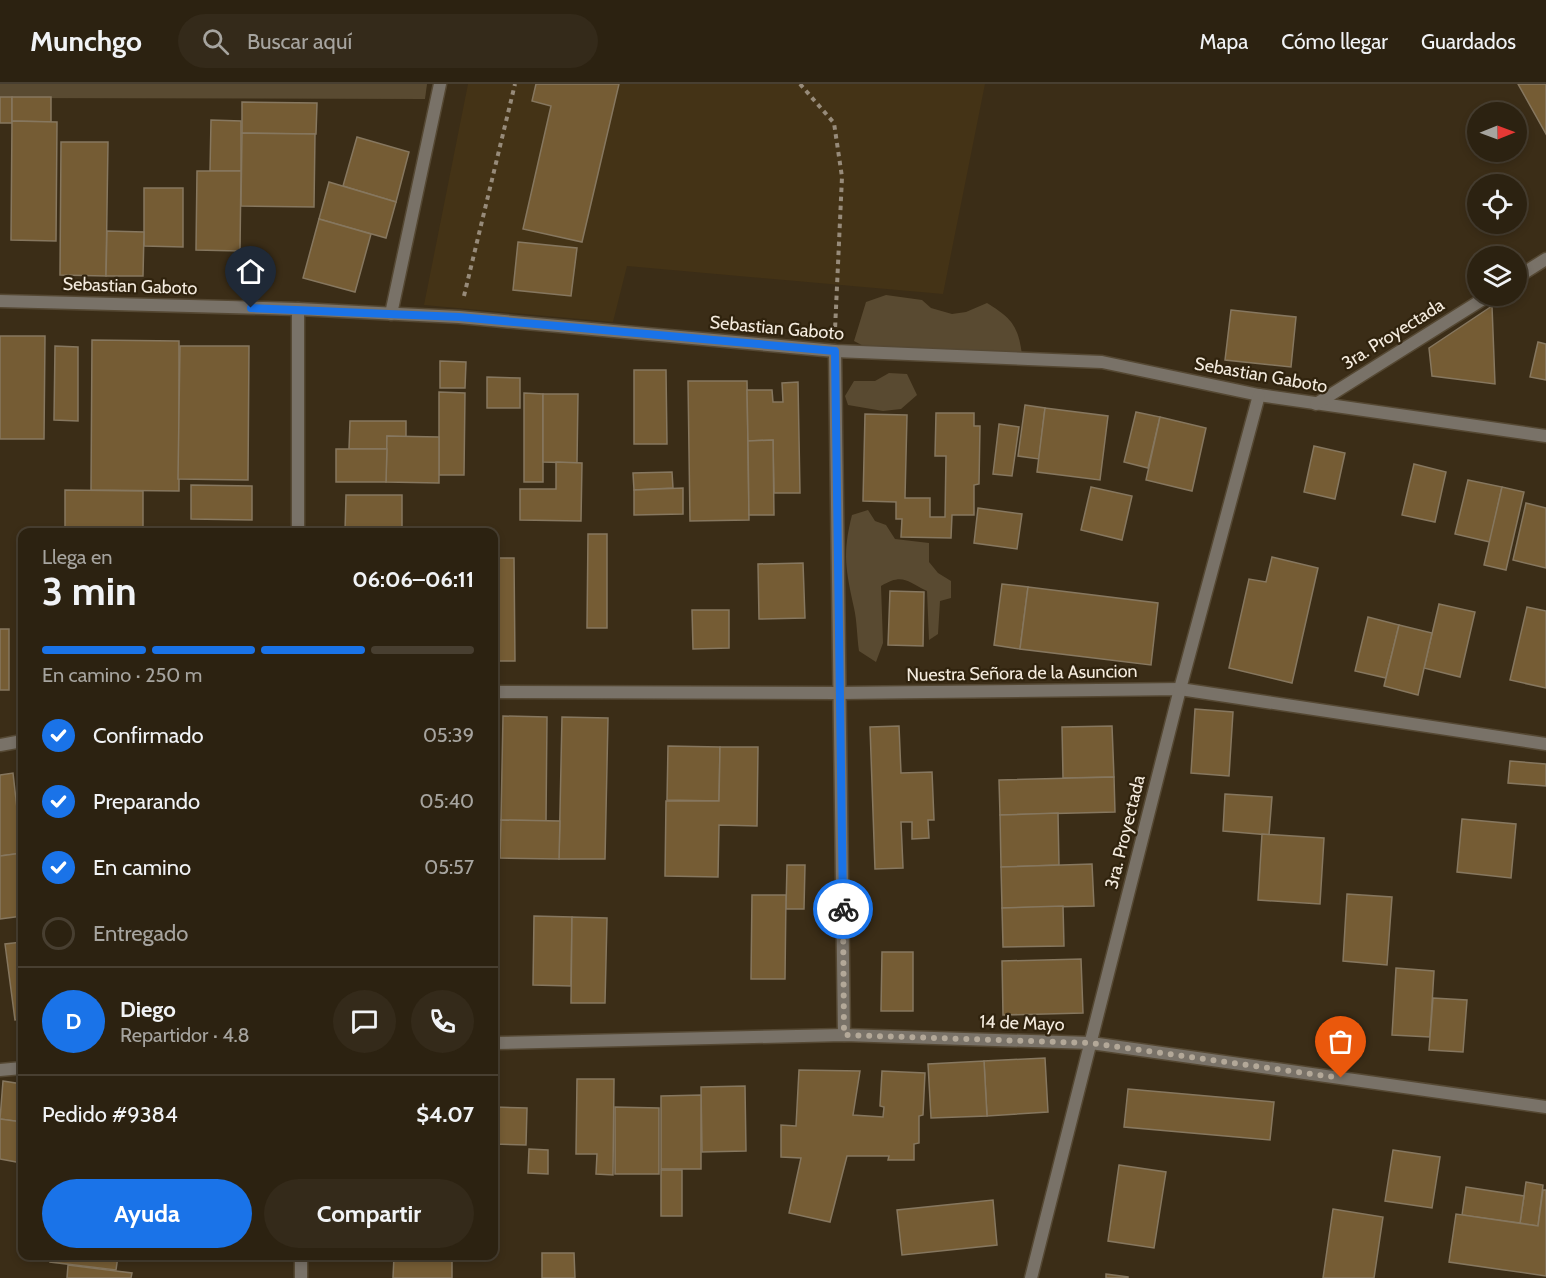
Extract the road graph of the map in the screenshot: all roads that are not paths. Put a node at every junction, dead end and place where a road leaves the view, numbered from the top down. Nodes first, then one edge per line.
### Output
1 (440, 84) edge
2 (1546, 259) edge
3 (1527, 271) edge
4 (0, 301) edge
5 (1472, 306) edge
6 (298, 309) junction
7 (391, 314) junction
8 (835, 351) junction
9 (1259, 396) junction
10 (1316, 404) junction
11 (1546, 436) edge
12 (298, 528) edge
13 (1180, 689) junction
14 (498, 692) edge
15 (840, 693) junction
16 (18, 742) edge
17 (1546, 744) edge
18 (0, 746) edge
19 (844, 1035) junction
20 (498, 1043) edge
21 (1090, 1043) junction
22 (18, 1068) edge
23 (0, 1070) edge
24 (1546, 1107) edge
25 (301, 1260) edge
26 (301, 1278) edge
27 (1031, 1278) edge

1 - 7 street
2 - 3 street
4 - 6 street, Sebastian Gaboto
5 - 10 street, 3ra. Proyectada
6 - 7 street, Sebastian Gaboto
6 - 12 street
7 - 8 street, Sebastian Gaboto
8 - 9 street, Sebastian Gaboto
8 - 15 street
9 - 10 street, Sebastian Gaboto
9 - 13 street, 3ra. Proyectada
10 - 11 street, Sebastian Gaboto
13 - 15 street, Nuestra Señora de la Asuncion
13 - 17 street, Nuestra Señora de la Asuncion
13 - 21 street, 3ra. Proyectada
14 - 15 street, Nuestra Señora de la Asuncion
15 - 19 street
16 - 18 street
19 - 20 street, 14 de Mayo
19 - 21 street, 14 de Mayo
21 - 24 street, 14 de Mayo
21 - 27 street, 3ra. Proyectada
22 - 23 street
25 - 26 street

